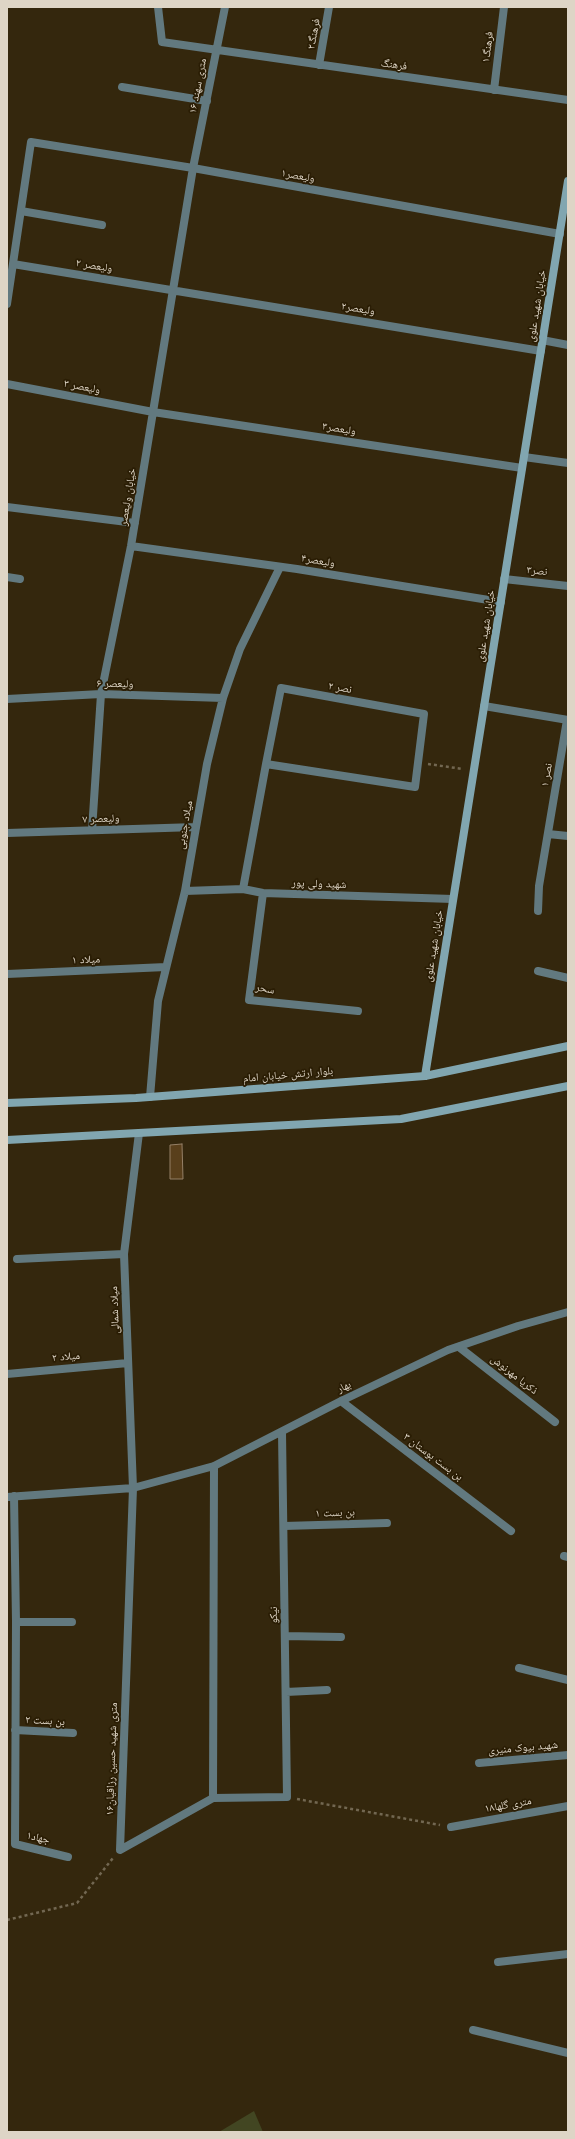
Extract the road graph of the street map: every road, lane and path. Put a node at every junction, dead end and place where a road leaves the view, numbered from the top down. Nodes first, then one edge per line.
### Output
1 (158, 7) edge
2 (225, 7) edge
3 (330, 7) edge
4 (504, 7) edge
5 (216, 51) junction
6 (319, 65) junction
7 (122, 87) dead end
8 (494, 90) junction
9 (568, 100) edge
10 (206, 101) junction
11 (193, 168) junction
12 (568, 181) edge
13 (21, 211) junction
14 (102, 225) dead end
15 (560, 234) junction
16 (13, 264) junction
17 (173, 290) junction
18 (7, 304) edge
19 (542, 340) junction
20 (568, 345) edge
21 (541, 351) junction
22 (7, 384) edge
23 (153, 412) junction
24 (524, 457) junction
25 (568, 463) edge
26 (522, 468) junction
27 (7, 508) edge
28 (135, 523) junction
29 (131, 546) junction
30 (280, 567) junction
31 (7, 577) edge
32 (20, 579) dead end
33 (504, 579) junction
34 (568, 586) edge
35 (501, 602) junction
36 (101, 694) junction
37 (223, 698) junction
38 (7, 699) edge
39 (484, 706) junction
40 (568, 720) edge
41 (418, 763) junction
42 (266, 764) junction
43 (474, 770) junction
44 (196, 827) junction
45 (92, 830) junction
46 (7, 833) edge
47 (548, 834) junction
48 (568, 836) edge
49 (243, 889) junction
50 (185, 890) junction
51 (263, 893) junction
52 (453, 899) junction
53 (538, 911) dead end
54 (166, 967) junction
55 (538, 971) dead end
56 (7, 974) edge
57 (568, 978) edge
58 (358, 1011) dead end
59 (567, 1045) edge
60 (425, 1076) junction
61 (568, 1086) edge
62 (150, 1097) junction
63 (7, 1103) edge
64 (139, 1132) junction
65 (7, 1140) edge
66 (124, 1254) junction
67 (17, 1259) dead end
68 (568, 1312) edge
69 (460, 1347) junction
70 (128, 1363) junction
71 (7, 1374) edge
72 (341, 1401) junction
73 (555, 1422) dead end
74 (282, 1432) junction
75 (214, 1466) junction
76 (133, 1488) junction
77 (10, 1497) edge
78 (387, 1523) dead end
79 (284, 1526) junction
80 (511, 1531) dead end
81 (16, 1622) junction
82 (72, 1622) dead end
83 (285, 1636) junction
84 (340, 1637) dead end
85 (519, 1668) dead end
86 (568, 1680) edge
87 (327, 1690) dead end
88 (286, 1692) junction
89 (15, 1730) junction
90 (73, 1733) dead end
91 (568, 1755) edge
92 (479, 1763) dead end
93 (287, 1797) junction
94 (213, 1798) junction
95 (568, 1806) edge
96 (451, 1827) joint
97 (120, 1850) junction
98 (68, 1857) dead end
99 (7, 1920) edge
100 (568, 1954) edge
101 (498, 1962) dead end
102 (473, 2030) dead end
103 (568, 2053) edge

1 - 5 street, فرهنگ
2 - 5 street, ۱۶ متری سهند
3 - 6 street, فرهنگ۲
4 - 8 street, فرهنگ۱
5 - 6 street, فرهنگ
5 - 10 street, ۱۶ متری سهند
6 - 8 street, فرهنگ
7 - 10 street
8 - 9 street, فرهنگ
10 - 11 street, ۱۶ متری سهند
11 - 13 street, ولیعصر۱
11 - 15 street, ولیعصر۱
11 - 17 street, خیابان ولیعصر
12 - 15 main road, خیابان شهید علوی
13 - 14 street
13 - 16 street
15 - 19 main road, خیابان شهید علوی
16 - 17 street, ولیعصر ۲
16 - 18 street
17 - 21 street, ولیعصر۲
17 - 23 street, خیابان ولیعصر
19 - 20 street
19 - 21 main road, خیابان شهید علوی
21 - 24 main road, خیابان شهید علوی
22 - 23 street, ولیعصر ۳
23 - 26 street, ولیعصر۳
23 - 28 street, خیابان ولیعصر
24 - 25 street
24 - 26 main road, خیابان شهید علوی
26 - 33 main road, خیابان شهید علوی
27 - 28 street
28 - 29 street, خیابان ولیعصر
29 - 30 street, ولیعصر۴
29 - 36 street, خیابان ولیعصر
30 - 35 street, ولیعصر۴
30 - 37 street, میلاد جنوبی
31 - 32 street
33 - 34 street, نصر۳
33 - 35 main road, خیابان شهید علوی
35 - 39 main road, خیابان شهید علوی
36 - 37 street, ولیعصر ۶
36 - 38 street, ولیعصر ۶
36 - 45 street, خیابان ولیعصر
37 - 44 street, میلاد جنوبی
39 - 40 street, نصر ۱
39 - 43 main road, خیابان شهید علوی
40 - 47 street, نصر ۱
41 - 42 street, نصر ۲
41 - 42 street, نصر ۲
41 - 43 path
42 - 49 street, نصر ۲
43 - 52 main road, خیابان شهید علوی
44 - 45 street, ولیعصر ۷
44 - 50 street, میلاد جنوبی
45 - 46 street, ولیعصر ۷
47 - 48 street
47 - 53 street, نصر ۱
49 - 50 street, شهید ولی پور
49 - 51 street, شهید ولی پور
50 - 54 street, میلاد جنوبی
51 - 52 street, شهید ولی پور
51 - 58 street, سحر
52 - 60 main road, خیابان شهید علوی
54 - 56 street, میلاد ۱
54 - 62 street, میلاد جنوبی
55 - 57 street
59 - 60 main road, بلوار ارتش خیابان امام
60 - 62 main road, بلوار ارتش خیابان امام
61 - 64 main road
62 - 63 main road, بلوار ارتش خیابان امام
64 - 65 main road
64 - 66 street, میلاد شمالی
66 - 67 street
66 - 70 street, میلاد شمالی
68 - 69 street, بهار
69 - 72 street, بهار
69 - 73 street, ذکریا مهرنوش
70 - 71 street, میلاد ۲
70 - 76 street, میلاد شمالی
72 - 74 street, بهار
72 - 80 street, بن بست بوستان ۳
74 - 75 street, بهار
74 - 79 street, نیکو
75 - 76 street, بهار
75 - 94 street
76 - 77 street, بهار
76 - 97 street, ۱۶متری شهید حسین رزاقیان
77 - 81 street, جهاد۱
78 - 79 street, بن بست ۱
79 - 83 street, نیکو
81 - 82 street
81 - 89 street, جهاد۱
83 - 84 street
83 - 88 street, نیکو
85 - 86 street
87 - 88 street
88 - 93 street, نیکو
89 - 90 street, بن بست ۲
89 - 98 street, جهاد۱
91 - 92 street, شهید بیوک منیری
93 - 94 street
93 - 96 path
94 - 97 street
95 - 96 street, ۱۸متری گلها
97 - 99 path
100 - 101 street
102 - 103 street

